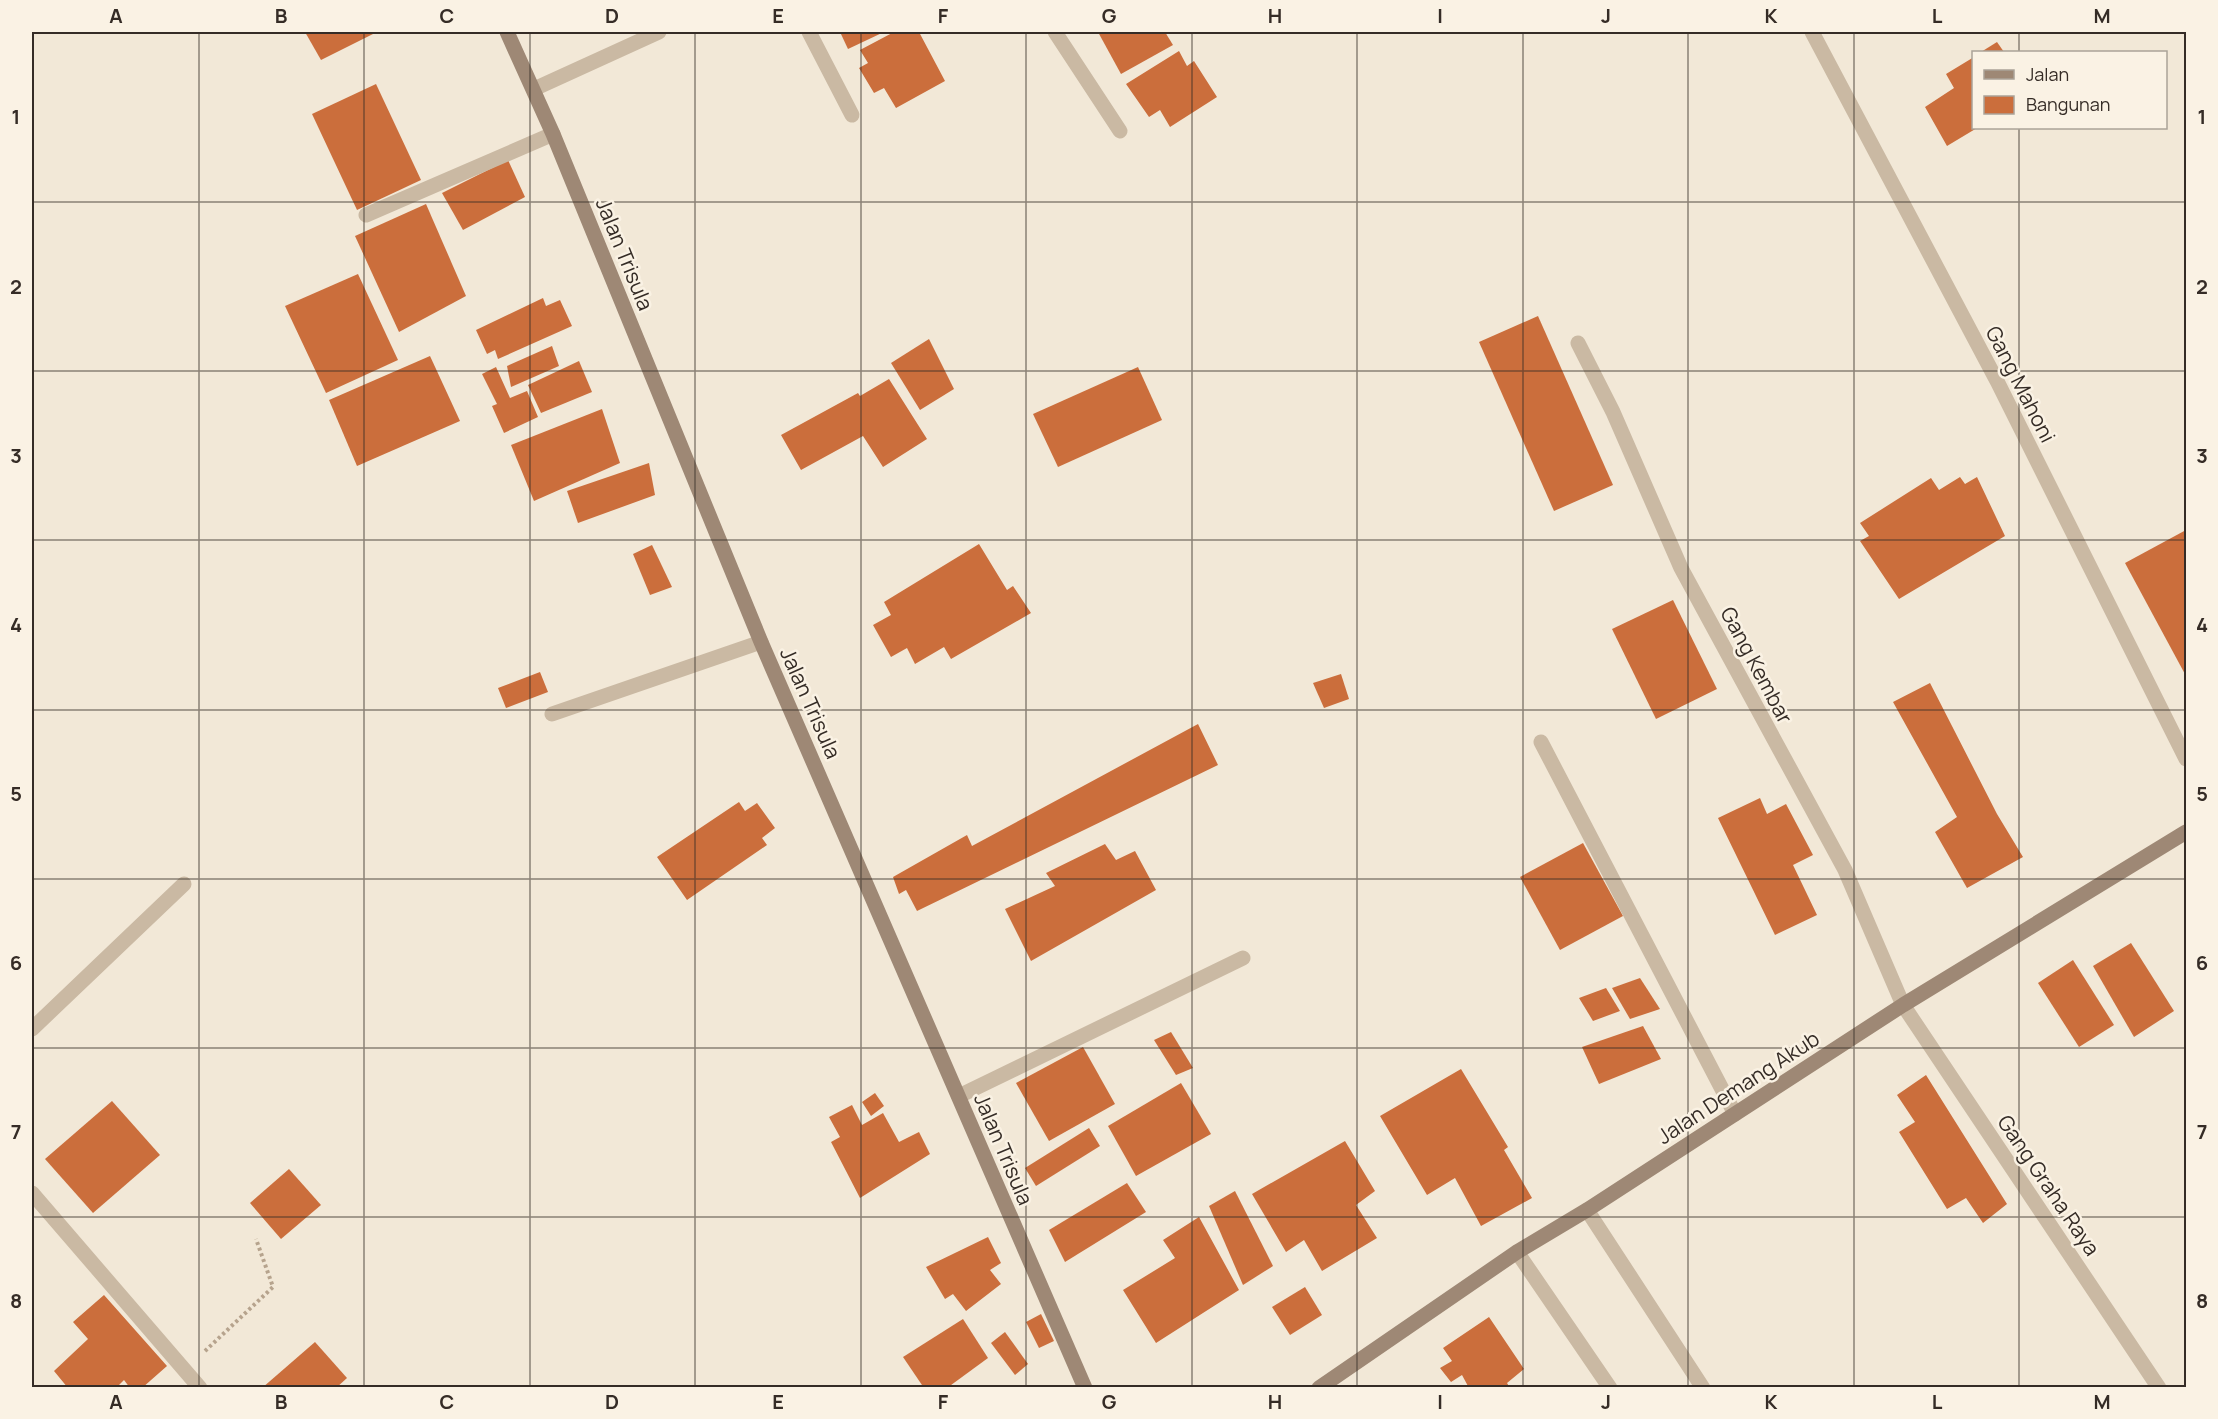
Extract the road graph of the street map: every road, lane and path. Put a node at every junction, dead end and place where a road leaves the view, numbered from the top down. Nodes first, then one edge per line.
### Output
1 (507, 32) edge
2 (659, 32) edge
3 (810, 32) edge
4 (1055, 32) edge
5 (1812, 32) edge
6 (534, 88) junction
7 (852, 115) dead end
8 (1120, 131) dead end
9 (553, 134) junction
10 (366, 215) dead end
11 (1578, 343) dead end
12 (761, 642) junction
13 (552, 714) dead end
14 (1541, 742) dead end
15 (2187, 759) edge
16 (2187, 832) edge
17 (184, 884) dead end
18 (1243, 958) dead end
19 (1903, 1005) junction
20 (32, 1029) edge
21 (959, 1096) junction
22 (1735, 1114) junction
23 (32, 1193) edge
24 (1587, 1210) junction
25 (256, 1239) dead end
26 (1517, 1252) junction
27 (184, 1369) junction
28 (200, 1388) edge
29 (1085, 1388) edge
30 (1319, 1388) edge
31 (1610, 1388) edge
32 (1703, 1388) edge
33 (2159, 1388) edge

1 - 6 street, Jalan Trisula
2 - 6 street
3 - 7 street
4 - 8 street
5 - 15 street, Gang Mahoni
6 - 9 street, Jalan Trisula
9 - 10 street
9 - 12 street, Jalan Trisula
11 - 19 street, Gang Kembar
12 - 13 street
12 - 21 street, Jalan Trisula
14 - 22 street
16 - 19 street, Jalan Demang Akub
17 - 20 street
18 - 21 street
19 - 22 street, Jalan Demang Akub
19 - 33 street, Gang Graha Raya
21 - 29 street, Jalan Trisula
22 - 24 street, Jalan Demang Akub
23 - 27 street
24 - 26 street, Jalan Demang Akub
24 - 32 street
25 - 27 path
26 - 30 street, Jalan Demang Akub
26 - 31 street
27 - 28 street

